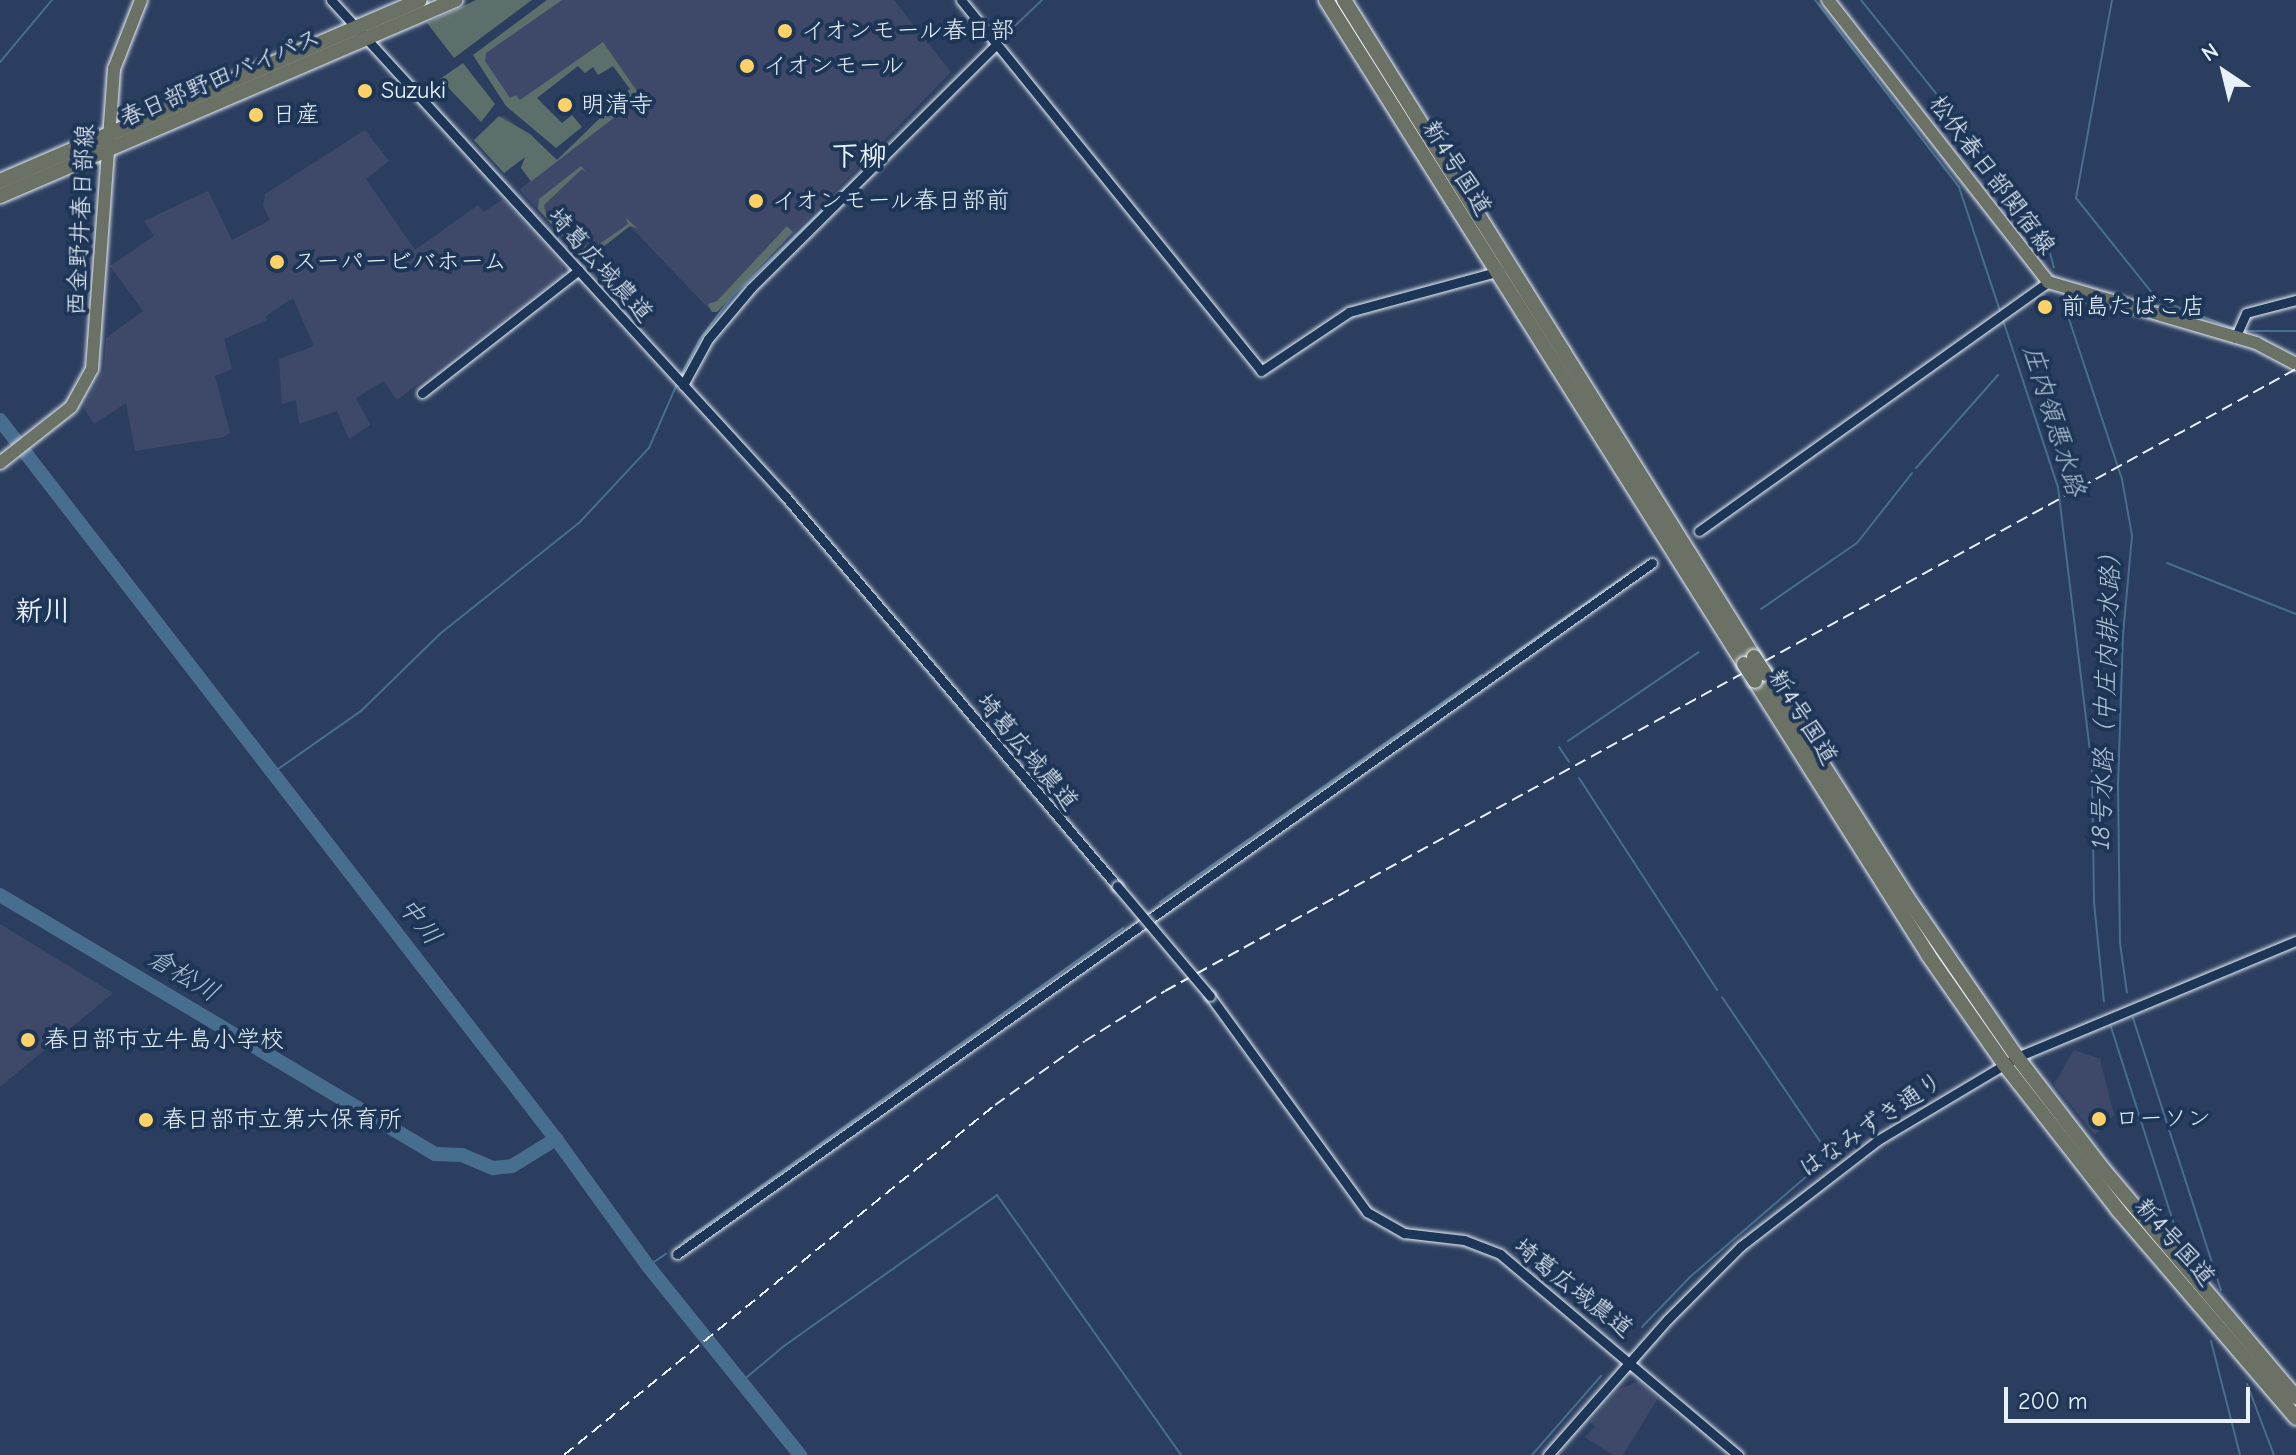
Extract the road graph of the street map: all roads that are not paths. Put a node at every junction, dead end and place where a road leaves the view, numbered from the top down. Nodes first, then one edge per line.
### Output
1 (141, 0) edge
2 (331, 0) edge
3 (420, 0) edge
4 (456, 0) edge
5 (961, 0) edge
6 (1326, 0) edge
7 (1344, 0) edge
8 (1828, 0) edge
9 (362, 33) junction
10 (994, 47) junction
11 (107, 143) junction
12 (0, 181) edge
13 (0, 196) edge
14 (1512, 268) junction
15 (579, 270) junction
16 (1496, 272) junction
17 (2048, 282) junction
18 (2296, 300) edge
19 (2235, 338) junction
20 (2296, 364) edge
21 (683, 385) junction
22 (422, 393) dead end
23 (2, 461) edge
24 (1699, 531) dead end
25 (1652, 563) dead end
26 (1749, 660) junction
27 (2296, 941) edge
28 (2010, 1060) junction
29 (677, 1254) dead end
30 (1631, 1360) junction
31 (2296, 1397) edge
32 (2296, 1418) edge
33 (1548, 1455) edge
34 (1738, 1455) edge

1 - 11 main road, 西金野井春日部線
2 - 9 street, 埼葛広域農道
3 - 9 highway, 春日部野田バイパス
4 - 9 highway, 春日部野田バイパス
5 - 10 street
6 - 16 highway, 新4号国道
7 - 14 highway, 新4号国道
8 - 17 main road, 松伏春日部関宿線
9 - 11 highway, 春日部野田バイパス
9 - 15 street, 埼葛広域農道
10 - 16 street
10 - 21 street
11 - 12 highway, 春日部野田バイパス
11 - 13 highway, 春日部野田バイパス
11 - 23 main road, 西金野井春日部線
14 - 16 street
14 - 26 highway, 新4号国道
15 - 21 street, 埼葛広域農道
15 - 22 street
16 - 26 highway, 新4号国道
17 - 19 main road, 松伏春日部関宿線
17 - 24 street
18 - 19 street
19 - 20 main road, 松伏春日部関宿線
21 - 30 street, 埼葛広域農道, bridge
25 - 29 street
26 - 28 highway, 新4号国道, bridge
27 - 28 street, はなみずき通り
28 - 30 street, はなみずき通り
28 - 31 highway, 新4号国道
28 - 32 highway, 新4号国道
30 - 33 street, はなみずき通り
30 - 34 street, 埼葛広域農道

